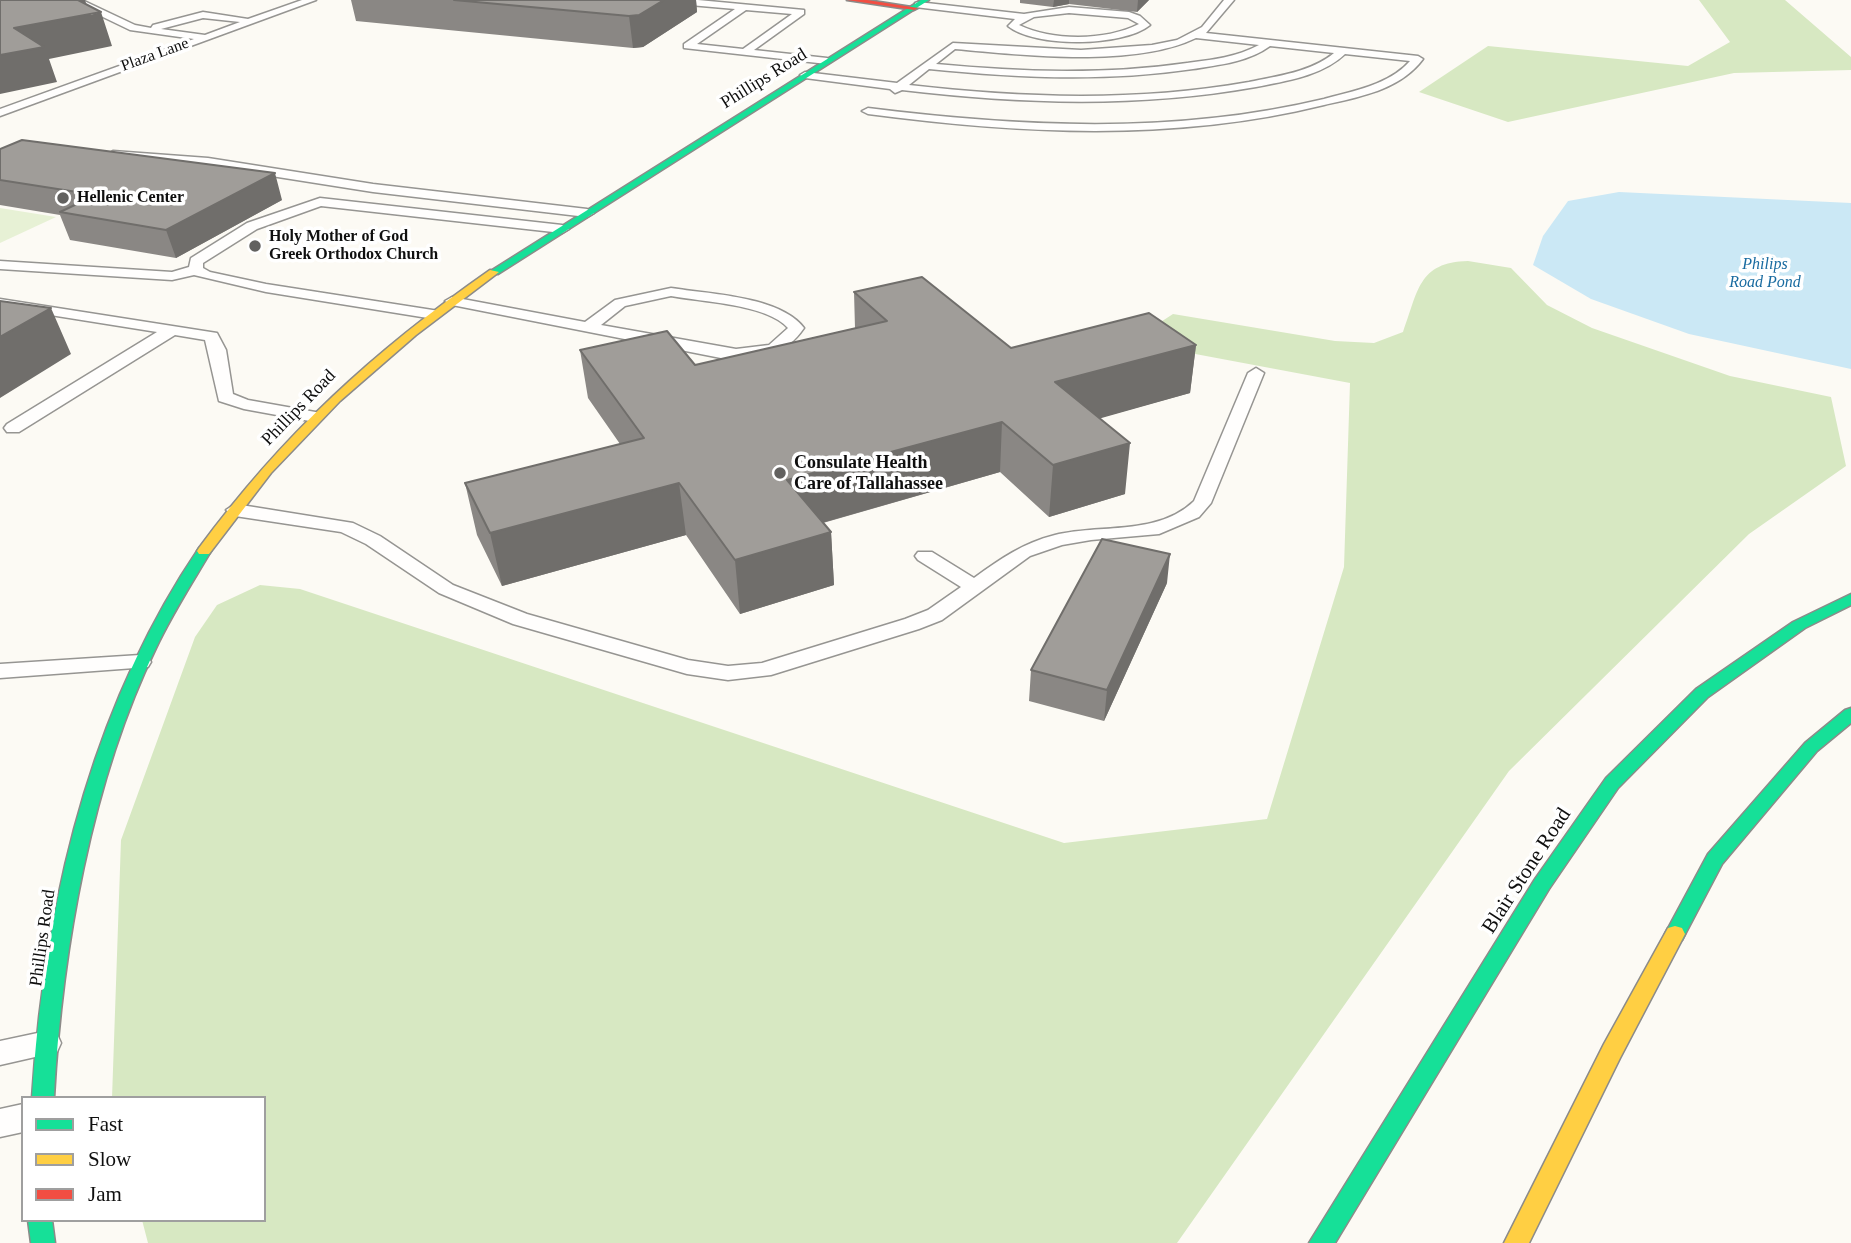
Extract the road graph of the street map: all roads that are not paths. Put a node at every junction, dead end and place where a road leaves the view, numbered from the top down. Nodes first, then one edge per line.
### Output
1 (310, 0) edge
2 (667, 0) edge
3 (850, 0) edge
4 (1229, 0) edge
5 (81, 1) edge
6 (917, 6) edge
7 (744, 7) junction
8 (1020, 20) junction
9 (250, 21) junction
10 (146, 30) junction
11 (1196, 35) junction
12 (1098, 37) junction
13 (203, 38) junction
14 (1268, 43) junction
15 (1123, 50) junction
16 (1342, 51) junction
17 (745, 52) junction
18 (827, 61) junction
19 (926, 66) junction
20 (1159, 70) junction
21 (805, 75) junction
22 (899, 87) junction
23 (1202, 93) junction
24 (0, 113) edge
25 (1245, 117) junction
26 (99, 154) edge
27 (587, 213) junction
28 (562, 229) junction
29 (0, 265) edge
30 (196, 270) junction
31 (452, 301) junction
32 (0, 303) edge
33 (434, 314) junction
34 (588, 327) junction
35 (172, 330) junction
36 (1256, 373) dead end
37 (315, 417) junction
38 (13, 428) dead end
39 (235, 510) junction
40 (925, 556) dead end
41 (975, 587) junction
42 (1851, 599) edge
43 (140, 662) junction
44 (0, 671) edge
45 (1851, 714) edge
46 (47, 1043) junction
47 (0, 1053) edge
48 (43, 1096) edge
49 (21, 1118) edge
50 (0, 1123) edge
51 (40, 1222) edge
52 (43, 1243) edge
53 (1321, 1243) edge
54 (1516, 1243) edge

1 - 9 lane, Plaza Lane
2 - 7 lane
3 - 6 street
4 - 11 lane
5 - 10 lane
6 - 8 lane
6 - 18 street, Phillips Road
7 - 17 lane
7 - 17 lane
8 - 12 lane
8 - 12 lane
9 - 10 lane
9 - 13 lane, Plaza Lane
10 - 13 lane
11 - 14 lane
11 - 15 lane
12 - 15 lane
13 - 24 lane, Plaza Lane
14 - 16 lane
14 - 20 lane
15 - 19 lane
15 - 20 lane
16 - 23 lane
16 - 25 lane
17 - 18 lane
18 - 21 street, Phillips Road
19 - 20 lane
19 - 22 lane
20 - 23 lane
21 - 22 lane
21 - 27 street, Phillips Road
22 - 23 lane
22 - 25 lane
23 - 25 lane
26 - 27 lane
27 - 28 street, Phillips Road
28 - 30 lane
28 - 31 street, Phillips Road
29 - 30 lane
30 - 33 lane
31 - 33 street, Phillips Road
31 - 34 lane
32 - 35 lane
33 - 37 street, Phillips Road
34 - 34 lane
35 - 37 lane
35 - 38 lane
36 - 41 lane
37 - 39 street, Phillips Road
39 - 41 lane
39 - 43 street, Phillips Road
40 - 41 lane
42 - 53 street, Blair Stone Road
43 - 44 lane
43 - 46 street, Phillips Road
45 - 54 street
46 - 47 lane
46 - 48 street, Phillips Road
49 - 50 lane
51 - 52 street

